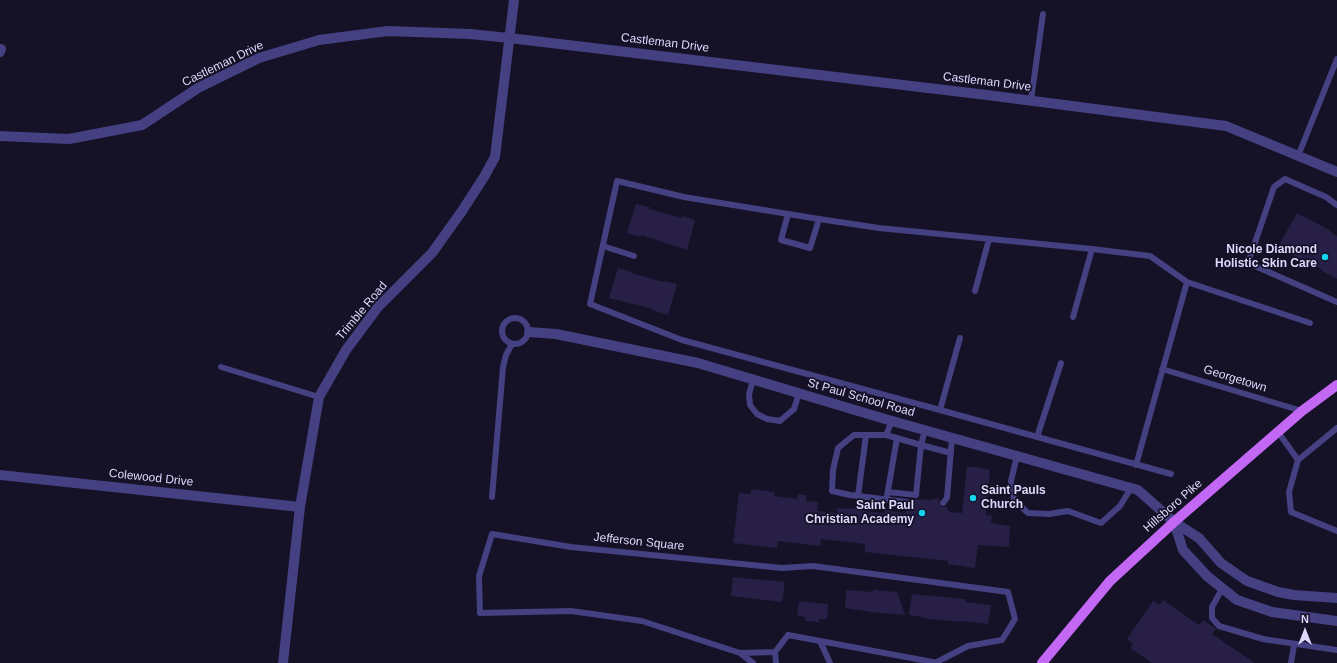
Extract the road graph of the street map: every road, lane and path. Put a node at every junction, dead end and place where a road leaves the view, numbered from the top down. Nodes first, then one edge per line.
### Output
1 (514, 0) edge
2 (1043, 14) dead end
3 (509, 38) junction
4 (1337, 60) edge
5 (1030, 100) junction
6 (0, 136) edge
7 (1298, 156) junction
8 (1337, 172) edge
9 (1337, 205) edge
10 (788, 214) junction
11 (819, 219) junction
12 (989, 239) junction
13 (603, 246) junction
14 (1092, 249) junction
15 (634, 256) dead end
16 (1187, 282) junction
17 (975, 291) dead end
18 (1337, 302) edge
19 (1073, 317) dead end
20 (1310, 323) dead end
21 (529, 332) junction
22 (960, 338) dead end
23 (512, 344) junction
24 (1062, 363) dead end
25 (221, 367) dead end
26 (1162, 369) junction
27 (753, 380) junction
28 (1337, 385) edge
29 (799, 393) junction
30 (319, 397) junction
31 (940, 410) junction
32 (1302, 411) junction
33 (892, 421) junction
34 (1337, 428) edge
35 (925, 430) junction
36 (1278, 432) junction
37 (866, 435) junction
38 (886, 435) junction
39 (1038, 437) junction
40 (896, 438) junction
41 (952, 438) junction
42 (921, 446) junction
43 (951, 453) junction
44 (1017, 456) junction
45 (1298, 460) junction
46 (1136, 465) junction
47 (1171, 474) dead end
48 (0, 475) edge
49 (1131, 488) junction
50 (888, 492) junction
51 (492, 496) dead end
52 (858, 496) junction
53 (887, 500) junction
54 (907, 502) dead end
55 (943, 503) dead end
56 (300, 507) junction
57 (1174, 522) junction
58 (1337, 531) edge
59 (1222, 589) junction
60 (1337, 598) edge
61 (1337, 621) edge
62 (820, 641) junction
63 (1294, 645) junction
64 (1337, 650) edge
65 (775, 652) junction
66 (740, 653) junction
67 (915, 661) edge
68 (937, 662) edge
69 (283, 663) edge
70 (753, 663) edge
71 (776, 663) edge
72 (830, 663) edge
73 (1042, 663) edge
74 (1291, 663) edge

1 - 3 street, Trimble Road
2 - 5 lane
3 - 5 street, Castleman Drive
3 - 6 street, Castleman Drive
3 - 30 street, Trimble Road
4 - 7 lane
5 - 7 street, Castleman Drive
7 - 8 street, Castleman Drive
9 - 18 lane
10 - 11 lane
10 - 11 lane
10 - 13 lane
11 - 12 lane
12 - 14 lane
12 - 17 lane
13 - 15 lane
13 - 31 lane
14 - 16 lane
14 - 19 lane
16 - 20 lane
16 - 26 lane
21 - 23 lane
21 - 23 lane
21 - 27 street, St Paul School Road
22 - 31 lane
23 - 51 lane
24 - 39 lane
25 - 30 lane
26 - 32 lane, Georgetown
26 - 46 lane
27 - 29 street, St Paul School Road
27 - 29 lane
28 - 32 main road, Hillsboro Pike
29 - 33 street, St Paul School Road
30 - 56 street, Trimble Road
31 - 39 lane
32 - 36 main road, Hillsboro Pike
33 - 35 street, St Paul School Road
33 - 38 lane
34 - 45 lane
35 - 41 street, St Paul School Road
35 - 42 lane
36 - 45 lane
36 - 57 main road, Hillsboro Pike
37 - 38 lane
37 - 52 lane
37 - 52 lane
38 - 40 lane
39 - 46 lane
40 - 42 lane
40 - 50 lane
41 - 43 lane
41 - 44 street, St Paul School Road
42 - 43 lane
42 - 50 lane
43 - 55 lane
44 - 49 street, St Paul School Road
44 - 49 lane
45 - 58 lane
46 - 47 lane
48 - 56 street, Colewood Drive
49 - 57 street, St Paul School Road
50 - 53 lane
52 - 53 lane
53 - 54 lane
56 - 69 street, Trimble Road
57 - 59 street
57 - 60 street, St Paul School Road
57 - 73 main road, Hillsboro Pike
59 - 61 street
59 - 63 lane
62 - 65 lane, Jefferson Square
62 - 67 lane, Jefferson Square
62 - 72 lane
63 - 64 lane
63 - 74 lane
65 - 66 lane, Jefferson Square
65 - 71 lane
66 - 68 lane, Jefferson Square
66 - 70 lane, Jefferson Square
67 - 68 lane, Jefferson Square

